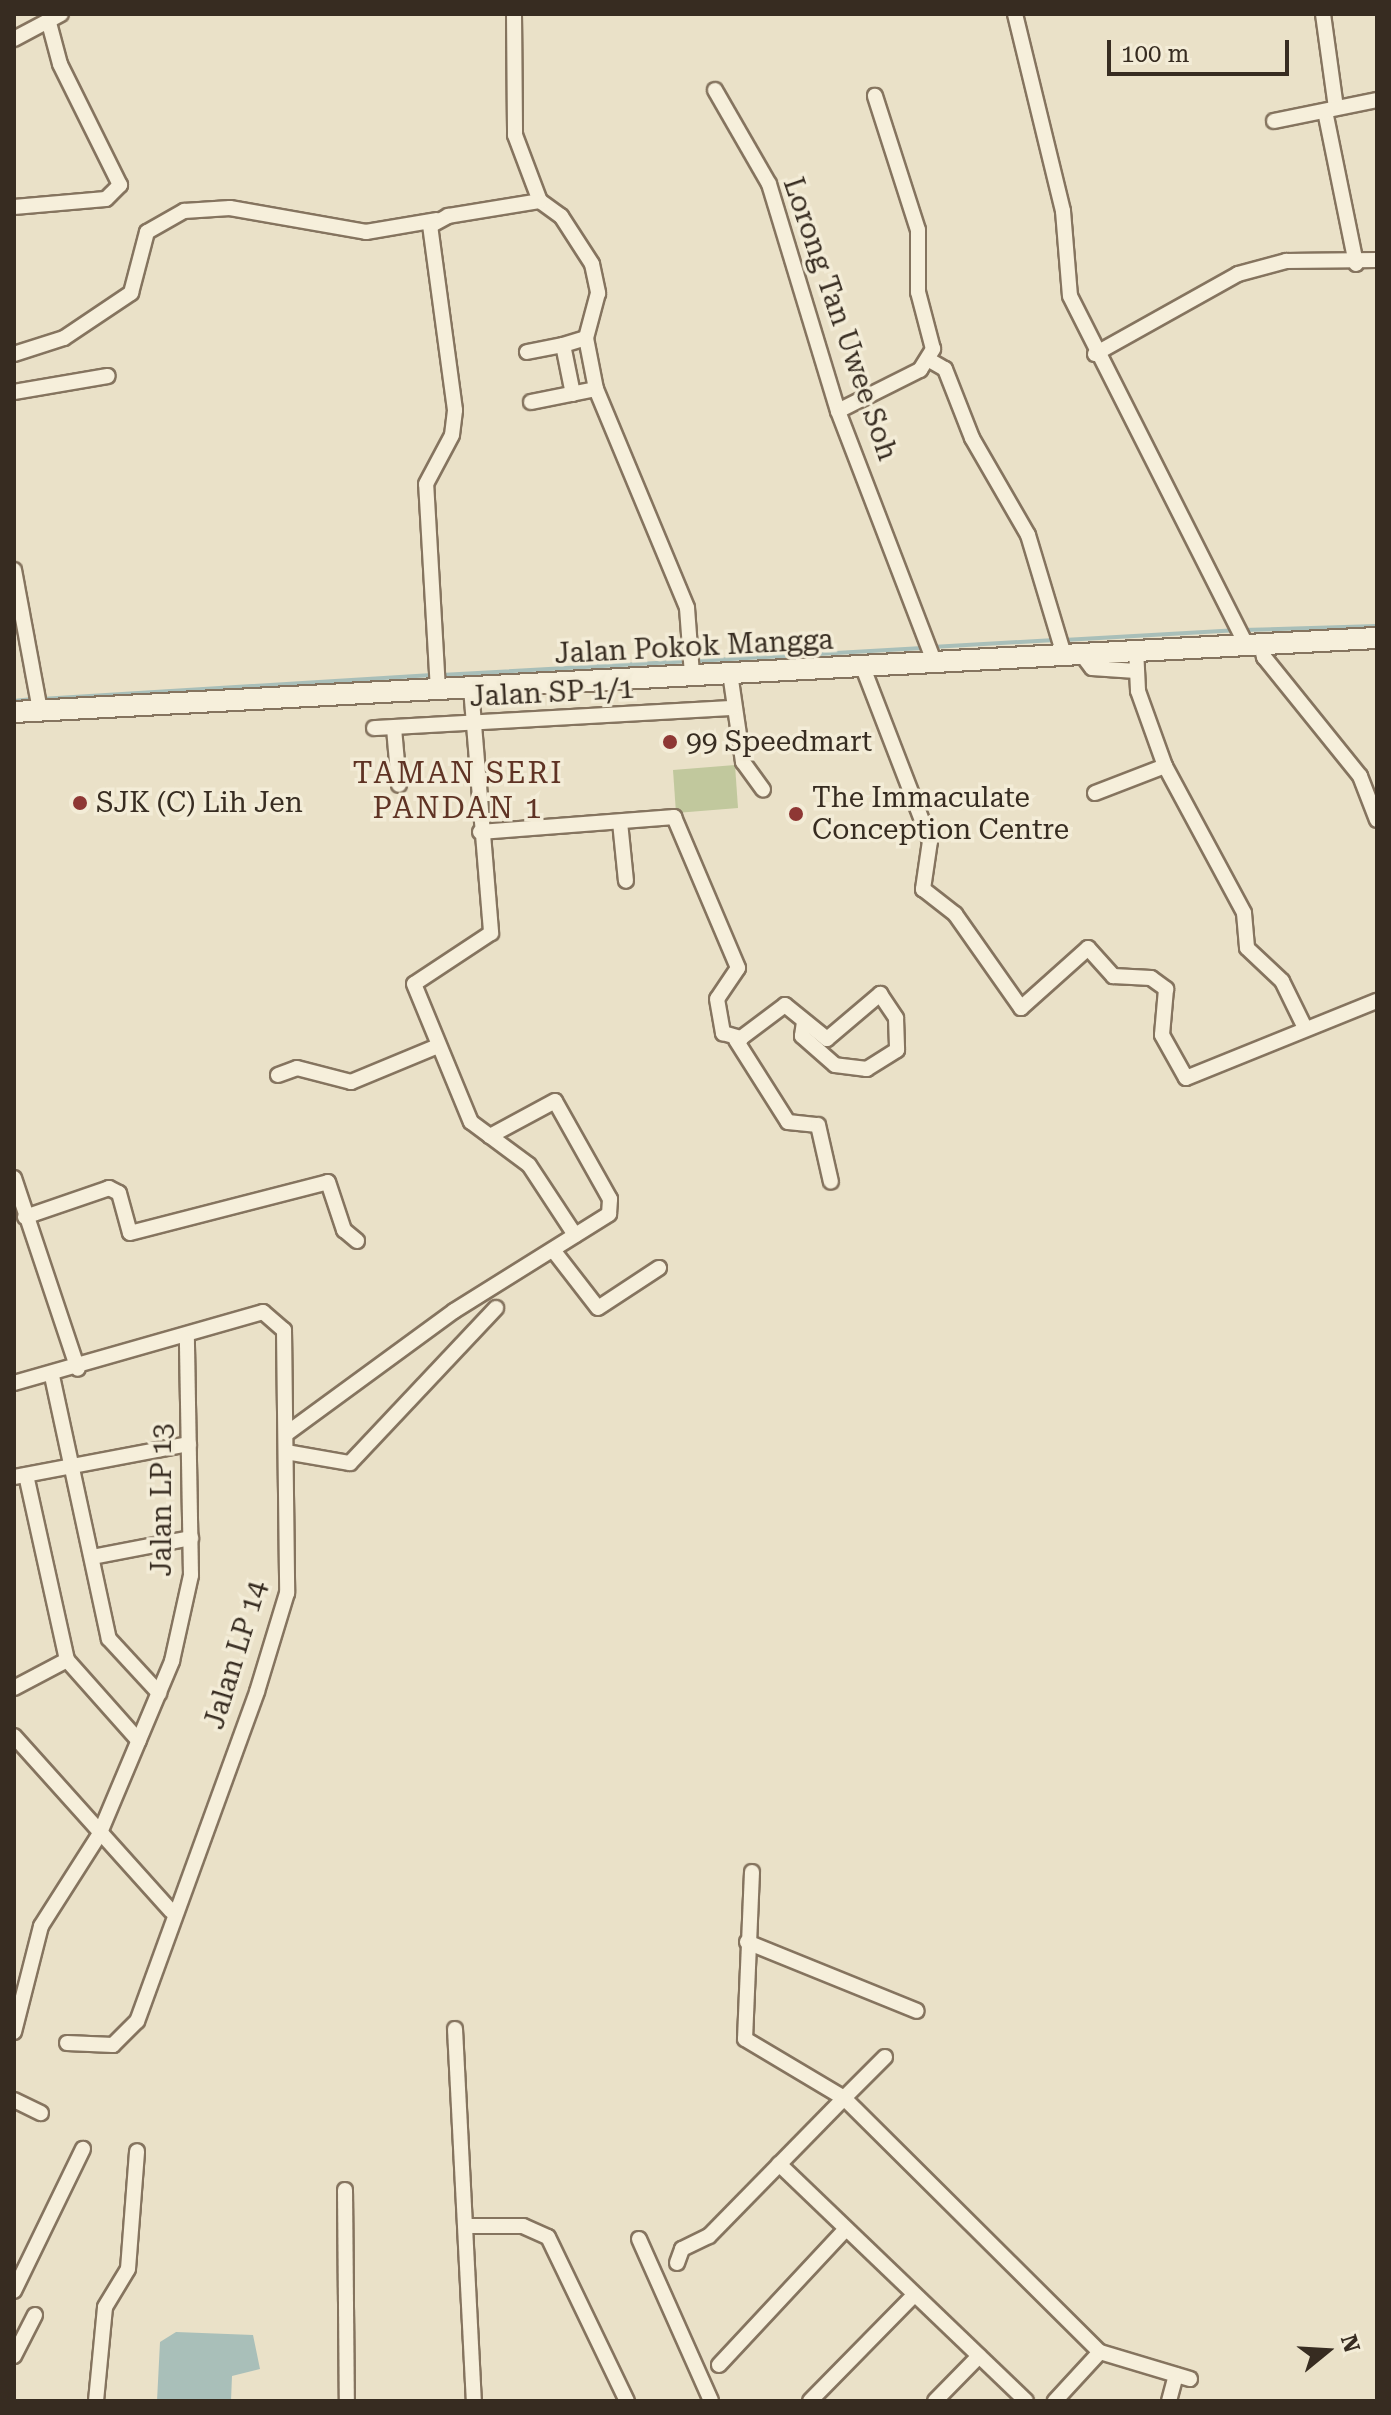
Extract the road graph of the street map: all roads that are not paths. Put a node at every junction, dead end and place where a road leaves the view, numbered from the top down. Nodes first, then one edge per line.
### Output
1 (514, 14) edge
2 (1015, 14) edge
3 (1323, 14) edge
4 (55, 19) edge
5 (14, 39) edge
6 (715, 90) dead end
7 (875, 96) dead end
8 (1377, 100) edge
9 (1330, 109) junction
10 (1274, 121) dead end
11 (540, 201) junction
12 (14, 207) edge
13 (436, 220) junction
14 (1377, 260) edge
15 (1356, 264) junction
16 (586, 338) junction
17 (563, 345) junction
18 (527, 352) dead end
19 (14, 354) edge
20 (1095, 354) junction
21 (931, 361) junction
22 (108, 376) dead end
23 (596, 389) junction
24 (14, 392) edge
25 (573, 394) junction
26 (531, 402) dead end
27 (838, 411) junction
28 (14, 570) edge
29 (1377, 638) edge
30 (1248, 640) junction
31 (1067, 647) junction
32 (1136, 648) junction
33 (933, 652) junction
34 (692, 665) junction
35 (862, 665) junction
36 (1136, 671) junction
37 (730, 673) junction
38 (437, 680) junction
39 (471, 688) junction
40 (39, 702) junction
41 (732, 708) junction
42 (14, 712) edge
43 (473, 724) junction
44 (374, 728) dead end
45 (394, 728) junction
46 (1165, 766) junction
47 (399, 785) dead end
48 (763, 790) dead end
49 (1095, 793) dead end
50 (1377, 820) edge
51 (620, 822) junction
52 (480, 832) junction
53 (626, 881) dead end
54 (1377, 1001) edge
55 (804, 1022) junction
56 (1304, 1026) junction
57 (736, 1040) junction
58 (438, 1046) junction
59 (278, 1075) dead end
60 (490, 1136) junction
61 (14, 1178) edge
62 (831, 1182) dead end
63 (25, 1217) junction
64 (575, 1235) junction
65 (357, 1241) dead end
66 (553, 1250) junction
67 (659, 1268) dead end
68 (496, 1308) dead end
69 (187, 1337) junction
70 (78, 1369) junction
71 (52, 1376) junction
72 (14, 1383) edge
73 (286, 1434) junction
74 (189, 1444) junction
75 (286, 1452) junction
76 (72, 1466) junction
77 (20, 1476) edge
78 (191, 1538) junction
79 (92, 1557) junction
80 (67, 1660) junction
81 (14, 1688) edge
82 (159, 1693) junction
83 (14, 1736) edge
84 (139, 1741) junction
85 (99, 1835) junction
86 (752, 1872) dead end
87 (171, 1911) junction
88 (747, 1942) junction
89 (917, 2011) dead end
90 (455, 2029) dead end
91 (14, 2032) edge
92 (67, 2043) dead end
93 (885, 2057) dead end
94 (844, 2098) junction
95 (14, 2100) edge
96 (41, 2113) dead end
97 (83, 2149) dead end
98 (137, 2151) dead end
99 (779, 2164) junction
100 (345, 2190) dead end
101 (467, 2226) junction
102 (846, 2229) junction
103 (639, 2239) dead end
104 (677, 2263) dead end
105 (14, 2291) edge
106 (914, 2295) junction
107 (35, 2315) dead end
108 (1100, 2352) junction
109 (14, 2356) edge
110 (979, 2356) junction
111 (719, 2365) dead end
112 (96, 2401) edge
113 (347, 2401) edge
114 (474, 2401) edge
115 (627, 2401) edge
116 (711, 2401) edge
117 (810, 2401) edge
118 (935, 2401) edge
119 (1026, 2401) edge
120 (1055, 2401) edge
121 (1169, 2401) edge

1 - 11 street
2 - 20 street
3 - 9 street
4 - 5 street
4 - 12 street
6 - 27 street, Lorong Tan Uwee Soh
7 - 21 street
8 - 9 street
9 - 10 street
9 - 15 street
11 - 13 street
11 - 16 street
13 - 19 street
13 - 38 street
14 - 15 street
15 - 20 street
16 - 17 street
16 - 23 street
17 - 18 street
17 - 25 street
20 - 30 street
21 - 27 street
21 - 31 street
22 - 24 street
23 - 25 street
23 - 34 street
25 - 26 street
27 - 33 street, Lorong Tan Uwee Soh
28 - 40 street
29 - 30 main road, Jalan Pokok Mangga
30 - 32 main road, Jalan Pokok Mangga
30 - 50 street
31 - 32 main road, Jalan Pokok Mangga
31 - 33 main road, Jalan Pokok Mangga
31 - 36 street
32 - 36 street
33 - 35 main road, Jalan Pokok Mangga
34 - 37 main road, Jalan Pokok Mangga
34 - 39 main road, Jalan Pokok Mangga
35 - 37 main road, Jalan Pokok Mangga
35 - 56 street
36 - 46 street
37 - 41 street
38 - 39 main road, Jalan Pokok Mangga
38 - 40 main road, Jalan Pokok Mangga
39 - 43 street
40 - 42 main road, Jalan Pokok Mangga
41 - 43 street, Jalan SP 1/1
41 - 48 street
43 - 45 street, Jalan SP 1/1
43 - 52 street
44 - 45 street, Jalan SP 1/1
45 - 47 street
46 - 49 street
46 - 56 street
51 - 52 street
51 - 53 street
51 - 57 street
52 - 58 street
54 - 56 street
55 - 55 street
55 - 57 street
57 - 62 street
58 - 59 street
58 - 60 street
60 - 64 street
60 - 64 street
61 - 63 street
63 - 65 street
63 - 70 street
64 - 66 street
66 - 67 street
66 - 73 street
68 - 75 street
69 - 70 street
69 - 73 street, Jalan LP 14
69 - 74 street, Jalan LP 13
70 - 71 street
71 - 72 street
71 - 76 street
73 - 75 street, Jalan LP 14
74 - 76 street
74 - 78 street, Jalan LP 13
75 - 87 street, Jalan LP 14
76 - 77 street
76 - 79 street
77 - 80 street
78 - 79 street
78 - 82 street, Jalan LP 13
79 - 82 street
80 - 81 street
80 - 84 street
82 - 84 street, Jalan LP 13
83 - 85 street
84 - 85 street, Jalan LP 13
85 - 87 street
85 - 91 street, Jalan LP 13
86 - 88 street
87 - 92 street, Jalan LP 14
88 - 89 street
88 - 94 street
90 - 101 street
93 - 94 street
94 - 99 street
94 - 108 street
95 - 96 street
97 - 105 street
98 - 112 street
99 - 102 street
99 - 104 street
100 - 113 street
101 - 114 street
101 - 115 street
102 - 106 street
102 - 111 street
103 - 116 street
106 - 110 street
106 - 117 street
107 - 109 street
108 - 120 street
108 - 121 street
110 - 118 street
110 - 119 street

